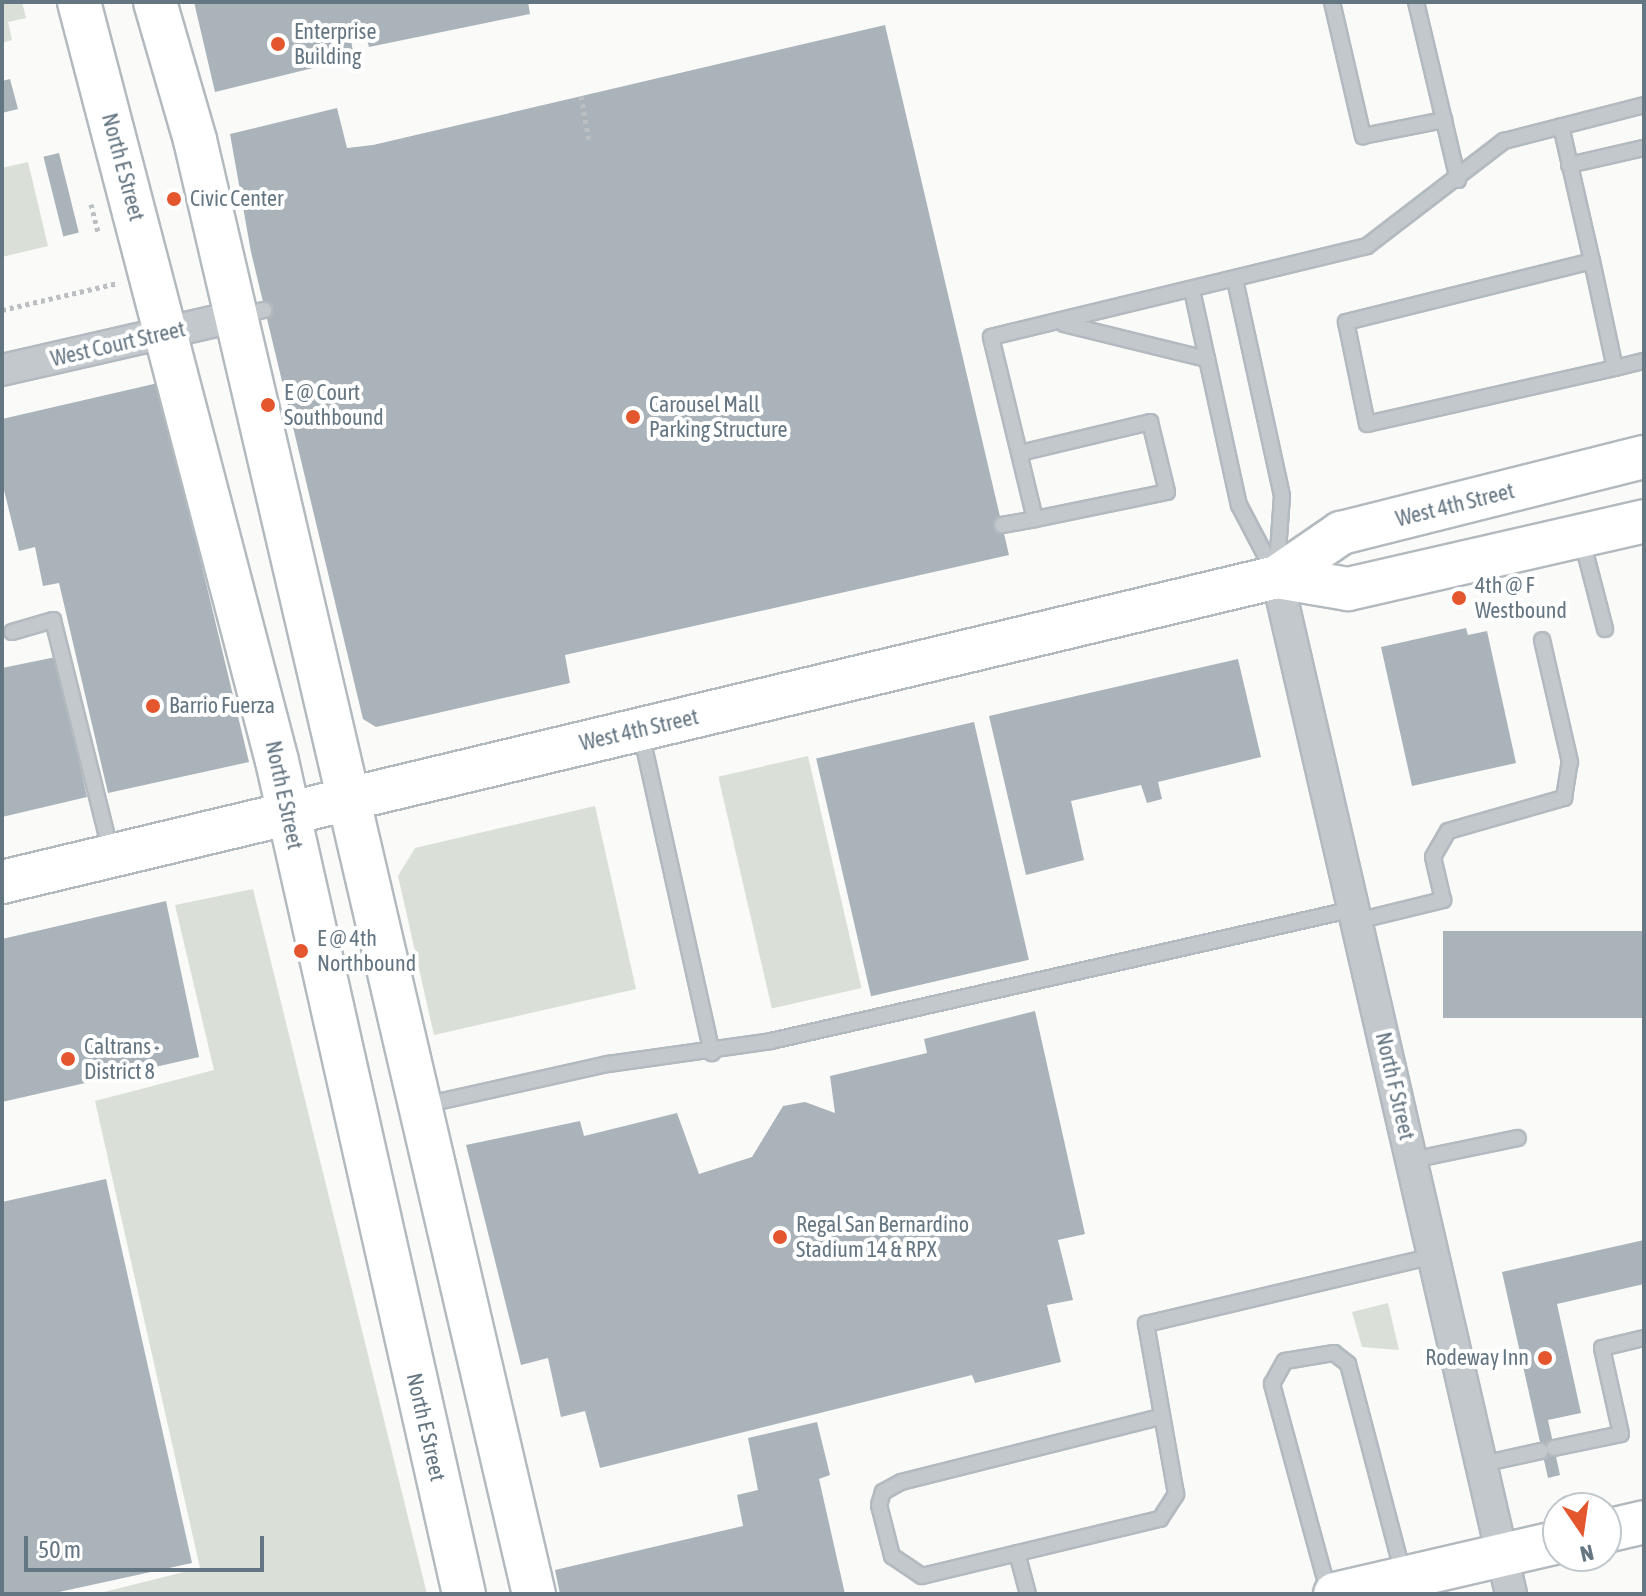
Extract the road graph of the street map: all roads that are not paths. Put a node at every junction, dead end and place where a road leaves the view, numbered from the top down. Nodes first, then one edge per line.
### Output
1 (79, 2) edge
2 (155, 2) edge
3 (1332, 2) edge
4 (1416, 2) edge
5 (1644, 105) edge
6 (1444, 120) junction
7 (1561, 126) junction
8 (1644, 148) edge
9 (1569, 165) junction
10 (1458, 180) junction
11 (1592, 261) junction
12 (1235, 280) junction
13 (1192, 290) junction
14 (249, 314) junction
15 (1061, 323) junction
16 (168, 333) junction
17 (1207, 359) junction
18 (1644, 361) edge
19 (1615, 368) junction
20 (2, 370) edge
21 (1020, 453) junction
22 (1644, 457) edge
23 (1035, 519) junction
24 (1644, 521) edge
25 (1002, 525) dead end
26 (1582, 537) junction
27 (1277, 577) junction
28 (1605, 629) dead end
29 (12, 632) dead end
30 (1542, 640) dead end
31 (640, 730) junction
32 (350, 801) junction
33 (288, 814) junction
34 (112, 856) junction
35 (2, 882) edge
36 (1355, 915) junction
37 (712, 1053) junction
38 (424, 1105) junction
39 (1518, 1138) dead end
40 (1412, 1160) junction
41 (1434, 1256) junction
42 (1644, 1338) edge
43 (1160, 1417) junction
44 (1482, 1464) junction
45 (1644, 1522) edge
46 (1622, 1527) edge
47 (1542, 1552) edge
48 (1017, 1553) junction
49 (1507, 1574) edge
50 (1404, 1578) junction
51 (464, 1594) edge
52 (534, 1594) edge
53 (1028, 1594) edge
54 (1329, 1594) edge
55 (1335, 1594) edge

1 - 16 main road, North E Street
2 - 14 main road
3 - 6 lane
4 - 6 lane
5 - 7 lane
6 - 10 lane
7 - 9 lane
7 - 10 lane
8 - 9 lane
9 - 11 lane
10 - 12 lane
11 - 19 lane
11 - 19 lane
12 - 13 lane
12 - 27 lane
13 - 15 lane
13 - 17 lane
14 - 16 street, West Court Street
14 - 32 main road
15 - 17 lane
15 - 21 lane
16 - 20 street, West Court Street
16 - 33 main road, North E Street
17 - 27 lane
18 - 19 lane
21 - 23 lane
21 - 23 lane
22 - 27 main road, West 4th Street
23 - 25 lane
24 - 26 main road, West 4th Street
26 - 27 main road, West 4th Street
26 - 28 lane
27 - 31 main road, West 4th Street
27 - 36 street, North F Street
29 - 34 lane
30 - 36 lane
31 - 32 main road, West 4th Street
31 - 37 lane
32 - 33 main road, West 4th Street
32 - 38 main road
33 - 34 main road, West 4th Street
33 - 51 main road, North E Street
34 - 35 main road, West 4th Street
36 - 37 lane
36 - 40 street, North F Street
37 - 38 lane
38 - 52 main road
39 - 40 lane
40 - 41 street, North F Street
41 - 43 lane
41 - 44 street, North F Street
42 - 44 lane
43 - 48 lane
43 - 48 lane
44 - 49 street, North F Street
45 - 46 main road
47 - 49 main road
48 - 53 lane
49 - 50 main road
50 - 54 lane
50 - 55 main road

